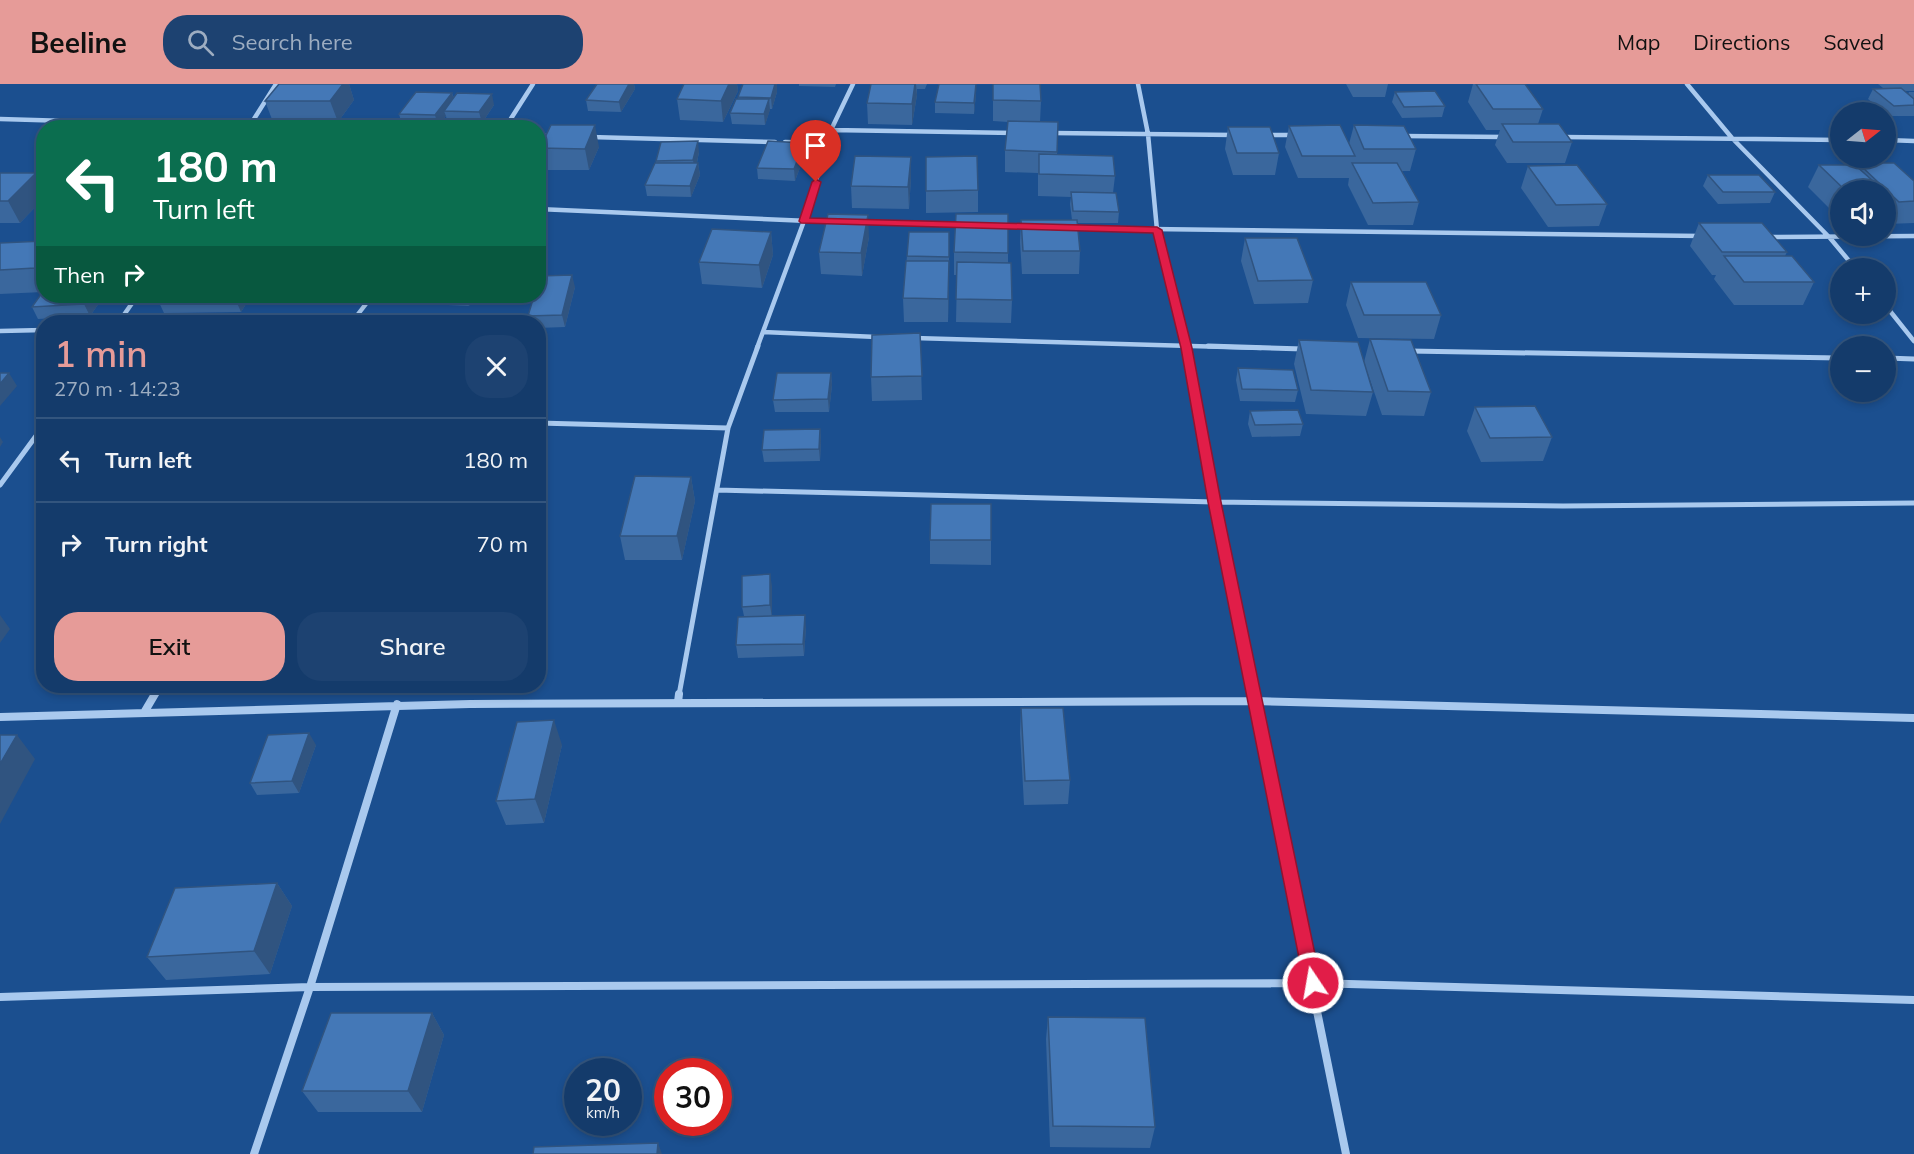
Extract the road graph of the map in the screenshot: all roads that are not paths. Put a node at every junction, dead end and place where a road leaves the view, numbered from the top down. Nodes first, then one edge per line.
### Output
1 (276, 84) edge
2 (534, 84) edge
3 (854, 84) edge
4 (1138, 84) edge
5 (1687, 84) edge
6 (0, 119) edge
7 (36, 120) edge
8 (254, 120) edge
9 (510, 120) edge
10 (831, 130) junction
11 (1018, 133) edge
12 (1042, 133) edge
13 (1148, 135) junction
14 (1243, 135) edge
15 (1255, 135) edge
16 (1303, 135) edge
17 (546, 136) edge
18 (562, 136) edge
19 (1398, 136) edge
20 (1506, 136) edge
21 (585, 137) edge
22 (1553, 137) edge
23 (1732, 138) junction
24 (1830, 140) edge
25 (1896, 140) edge
26 (1914, 141) edge
27 (829, 143) junction
28 (546, 208) edge
29 (804, 221) junction
30 (839, 222) edge
31 (851, 222) edge
32 (969, 225) edge
33 (992, 226) edge
34 (1040, 227) edge
35 (1063, 228) edge
36 (1157, 230) junction
37 (1712, 236) edge
38 (1896, 236) edge
39 (1914, 236) edge
40 (1759, 237) edge
41 (1830, 238) joint
42 (1837, 246) edge
43 (1847, 258) edge
44 (367, 303) edge
45 (357, 315) edge
46 (1896, 318) edge
47 (36, 330) edge
48 (0, 331) edge
49 (763, 332) junction
50 (879, 337) edge
51 (902, 338) edge
52 (1914, 341) edge
53 (1187, 348) junction
54 (1305, 350) edge
55 (1401, 351) edge
56 (1830, 358) edge
57 (1896, 358) edge
58 (1914, 359) edge
59 (546, 423) edge
60 (729, 428) junction
61 (36, 436) edge
62 (0, 485) edge
63 (717, 490) junction
64 (1215, 502) junction
65 (1914, 502) edge
66 (155, 693) edge
67 (1254, 700) junction
68 (678, 702) junction
69 (397, 704) junction
70 (145, 711) junction
71 (0, 717) edge
72 (1914, 718) edge
73 (1313, 983) junction
74 (310, 987) junction
75 (0, 997) edge
76 (1914, 1000) edge
77 (254, 1154) edge
78 (1347, 1154) edge

1 - 8 street
2 - 9 street
3 - 10 street
4 - 13 street
5 - 23 street
6 - 7 street
10 - 11 street
10 - 27 street
12 - 13 street
13 - 14 street
13 - 36 street
15 - 16 street
17 - 18 street
19 - 20 street
21 - 27 street
22 - 23 street
23 - 24 street
23 - 41 street
25 - 26 street
27 - 29 street
28 - 29 street
29 - 30 street
29 - 49 street
31 - 32 street
33 - 34 street
35 - 36 street
36 - 37 street
36 - 53 street
38 - 39 street
40 - 41 street
42 - 43 street
44 - 45 street
46 - 52 street
47 - 48 street
49 - 50 street
49 - 60 street
51 - 53 street
53 - 54 street
53 - 64 street
55 - 56 street
57 - 58 street
59 - 60 street
60 - 63 street
61 - 62 street
63 - 64 street
63 - 68 street
64 - 65 street
64 - 67 street
66 - 70 street
67 - 68 street
67 - 72 street
67 - 73 street
68 - 69 street
69 - 70 street
69 - 74 street
70 - 71 street
73 - 74 street
73 - 76 street
73 - 78 street
74 - 75 street
74 - 77 street

